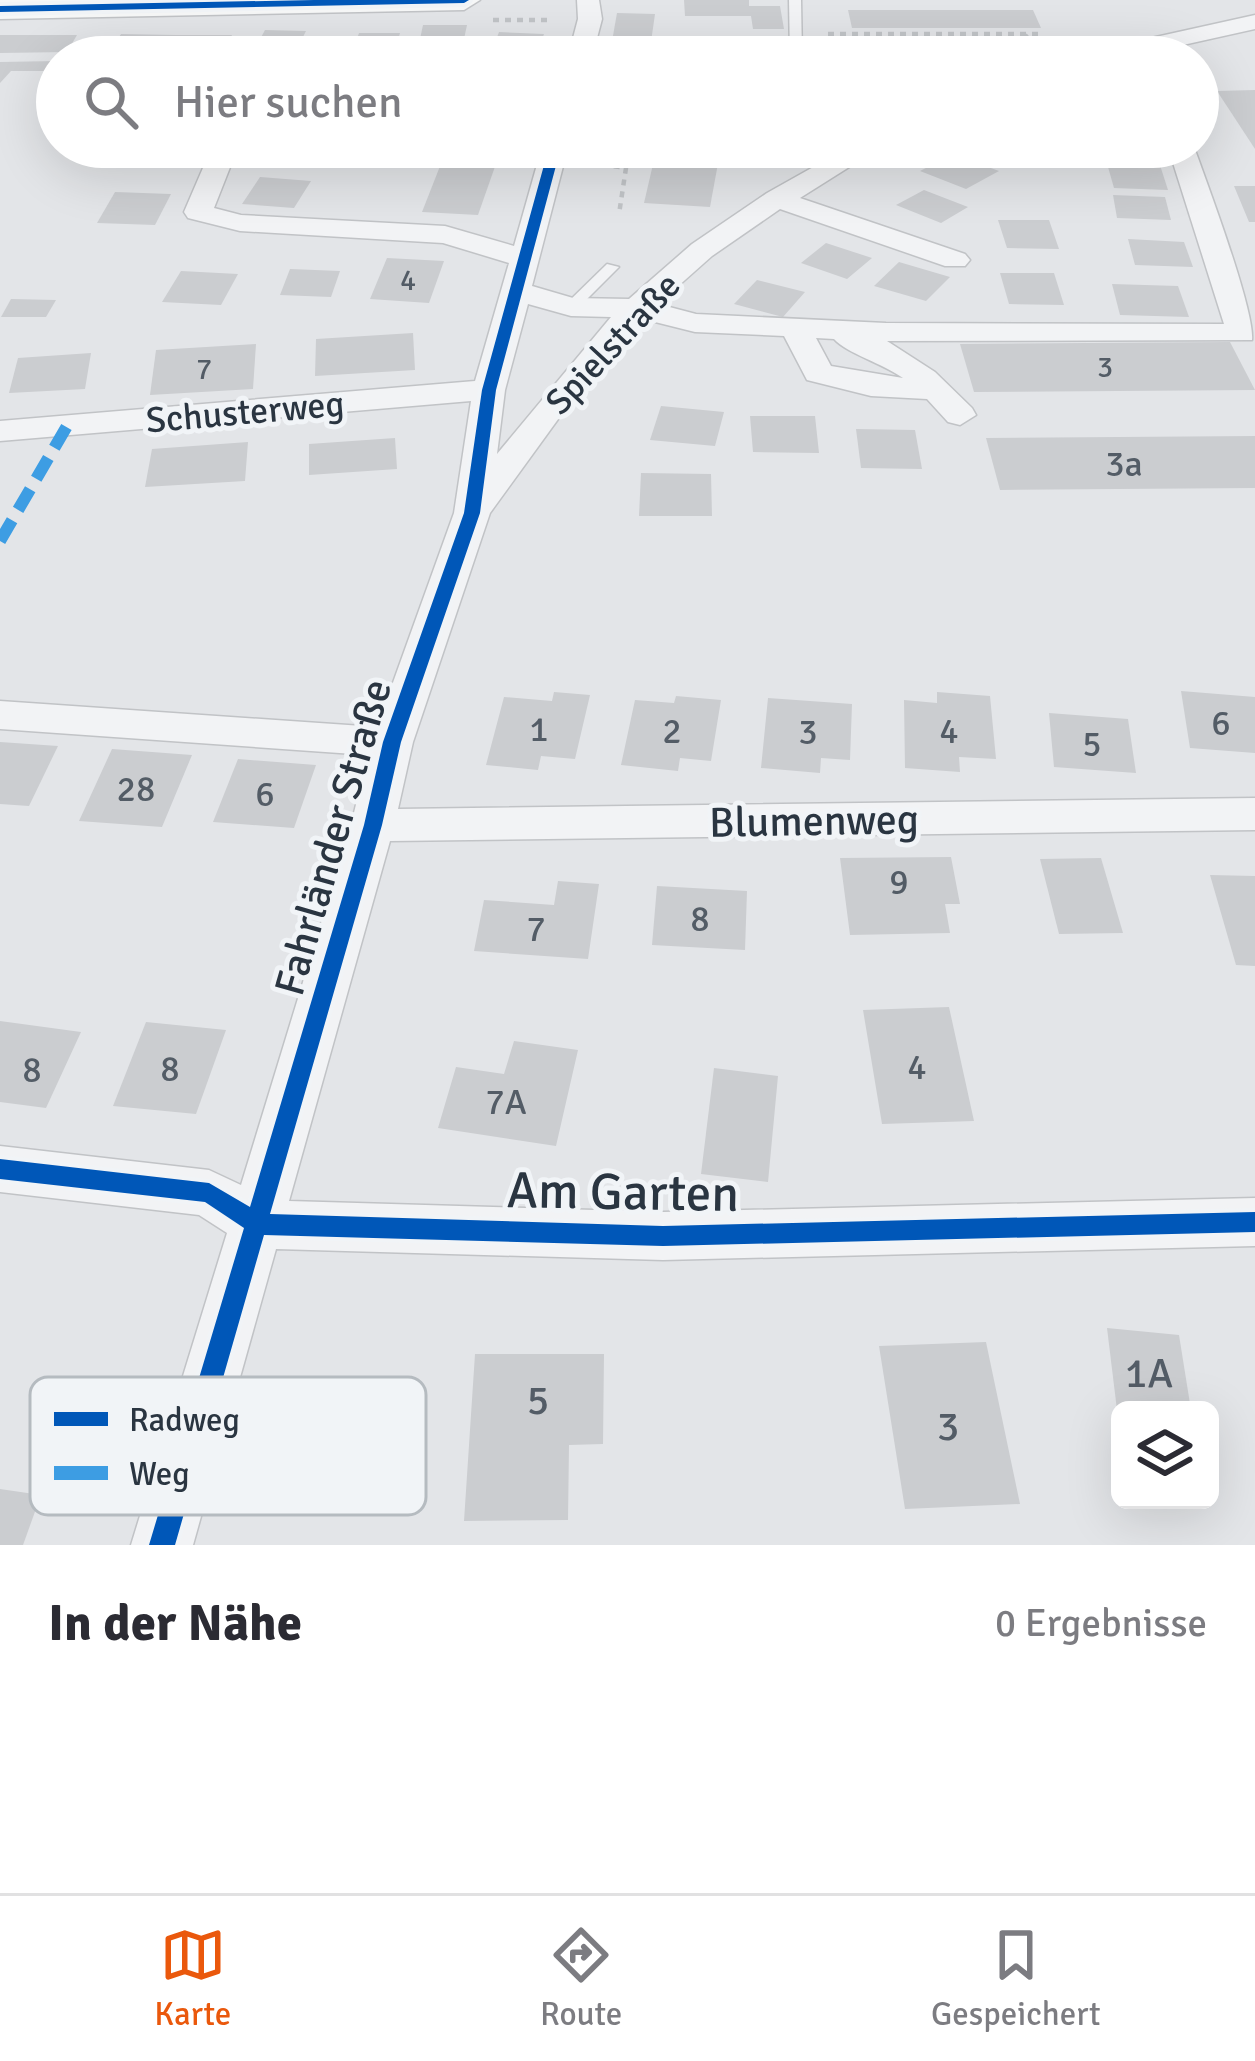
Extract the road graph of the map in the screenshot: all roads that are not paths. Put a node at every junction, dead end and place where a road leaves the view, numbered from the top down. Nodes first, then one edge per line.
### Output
1 (464, 0) edge
2 (588, 0) edge
3 (795, 0) edge
4 (363, 3) edge
5 (0, 9) edge
6 (1255, 22) edge
7 (586, 36) edge
8 (796, 36) edge
9 (1195, 36) edge
10 (216, 168) edge
11 (549, 168) edge
12 (831, 168) edge
13 (1190, 168) edge
14 (776, 199) junction
15 (955, 260) dead end
16 (612, 267) dead end
17 (521, 274) junction
18 (1244, 295) edge
19 (571, 307) junction
20 (638, 308) junction
21 (795, 328) junction
22 (489, 390) junction
23 (950, 402) dead end
24 (0, 431) edge
25 (472, 513) junction
26 (0, 716) edge
27 (392, 742) junction
28 (1255, 814) edge
29 (374, 825) junction
30 (0, 1169) edge
31 (1255, 1222) edge
32 (257, 1225) junction
33 (212, 1377) edge
34 (171, 1515) edge
35 (162, 1545) edge

1 - 4 street
2 - 7 street
3 - 8 lane
4 - 5 street
6 - 9 street
10 - 17 street
11 - 17 street, Fahrländer Straße
12 - 14 street, Spielstraße
13 - 18 street
14 - 15 street
14 - 20 street, Spielstraße
16 - 19 lane
17 - 19 street
17 - 22 street, Fahrländer Straße
18 - 21 street
19 - 20 street
20 - 21 street
20 - 25 street, Spielstraße
21 - 23 street
22 - 24 street, Schusterweg
22 - 25 street, Fahrländer Straße
25 - 27 street, Fahrländer Straße
26 - 27 street
27 - 29 street, Fahrländer Straße
28 - 29 street, Blumenweg
29 - 32 street, Fahrländer Straße
30 - 32 street
31 - 32 street, Am Garten
32 - 33 street, Fahrländer Straße
34 - 35 street, Fahrländer Straße

